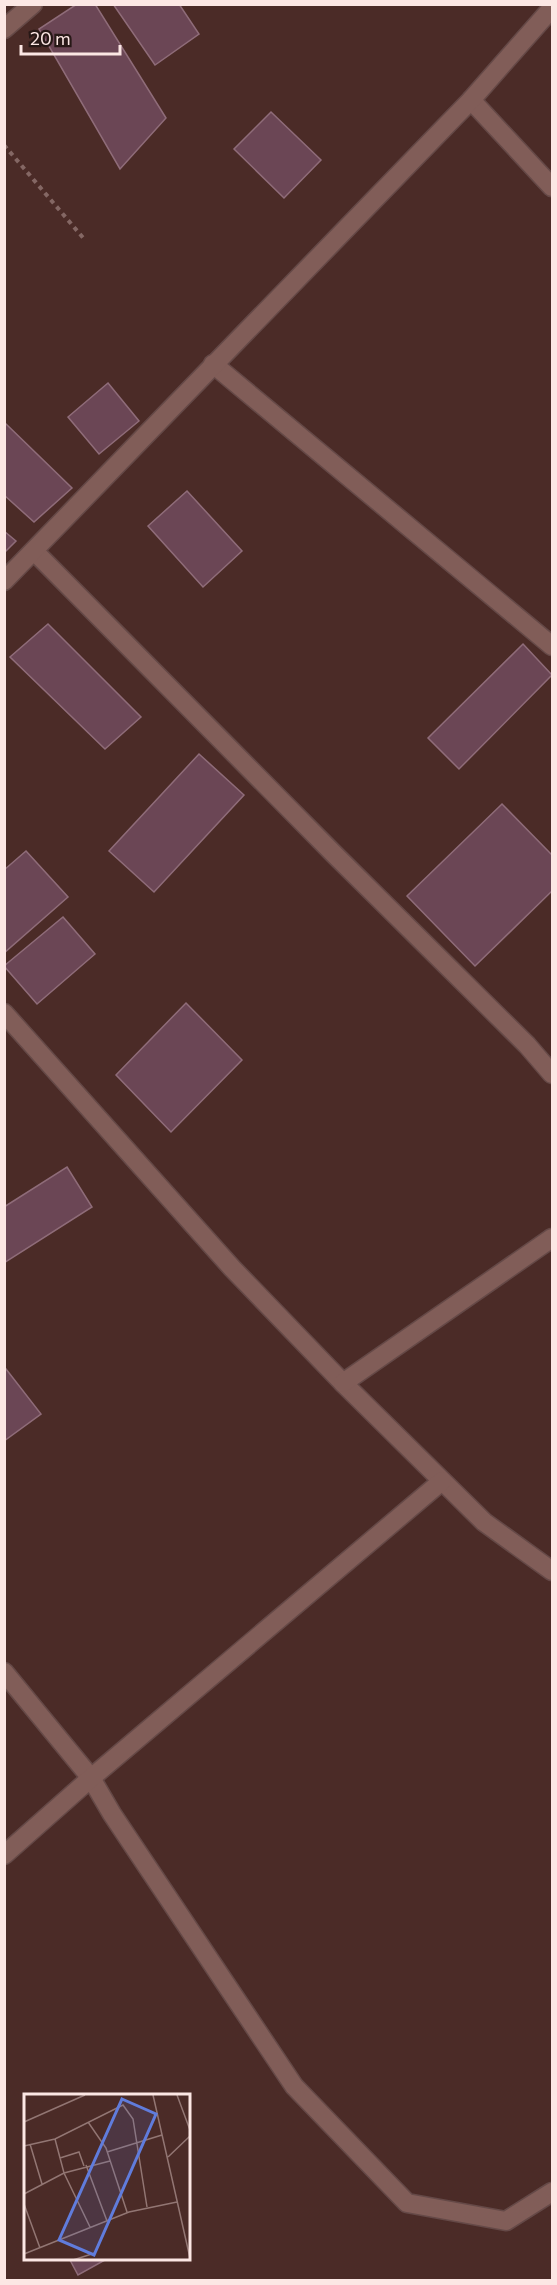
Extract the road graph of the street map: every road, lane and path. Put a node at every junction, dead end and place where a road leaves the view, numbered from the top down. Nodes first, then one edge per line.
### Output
1 (33, 4) edge
2 (552, 8) edge
3 (4, 29) edge
4 (471, 100) junction
5 (4, 145) edge
6 (552, 187) edge
7 (85, 240) dead end
8 (213, 364) junction
9 (34, 551) junction
10 (4, 581) edge
11 (552, 646) edge
12 (4, 1013) edge
13 (552, 1074) edge
14 (552, 1238) edge
15 (343, 1383) junction
16 (442, 1480) junction
17 (552, 1571) edge
18 (4, 1672) edge
19 (91, 1778) junction
20 (4, 1855) edge
21 (552, 2192) edge

1 - 3 street
2 - 4 street
4 - 6 street
4 - 8 street
5 - 7 path
8 - 9 street
8 - 11 street
9 - 10 street
9 - 13 street
12 - 15 street
14 - 15 street
15 - 16 street
16 - 17 street
16 - 19 street
18 - 19 street
19 - 20 street
19 - 21 street

